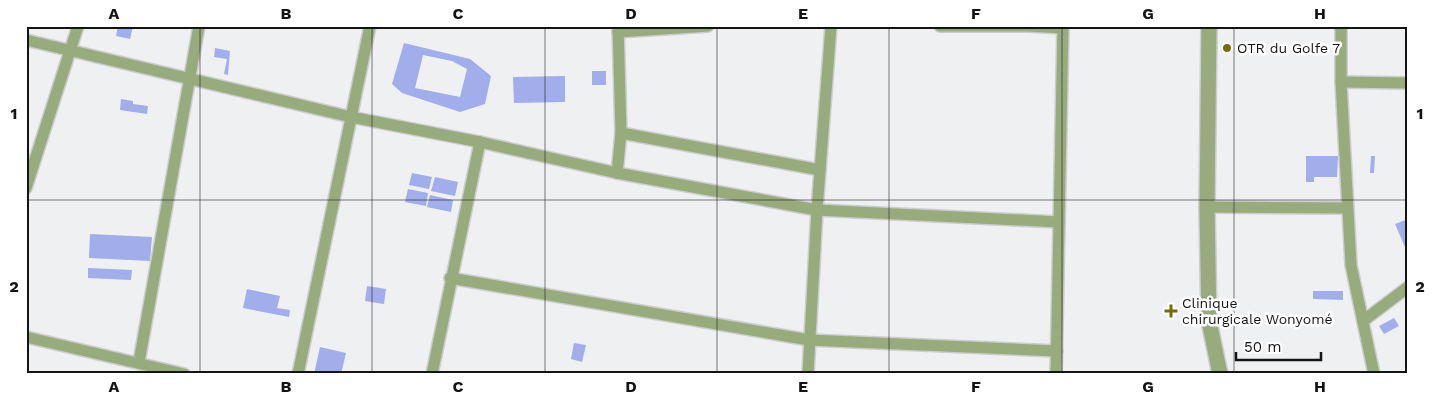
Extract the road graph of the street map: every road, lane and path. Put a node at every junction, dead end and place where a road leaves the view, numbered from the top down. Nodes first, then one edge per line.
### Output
1 (78, 26) edge
2 (199, 26) edge
3 (370, 26) edge
4 (708, 26) edge
5 (831, 26) edge
6 (940, 26) edge
7 (1027, 26) edge
8 (1209, 26) edge
9 (1342, 26) edge
10 (1063, 27) edge
11 (618, 29) edge
12 (26, 40) edge
13 (70, 50) junction
14 (189, 79) junction
15 (1341, 82) junction
16 (1408, 83) edge
17 (351, 117) junction
18 (621, 133) junction
19 (480, 142) junction
20 (820, 170) junction
21 (617, 173) junction
22 (26, 188) edge
23 (1207, 207) junction
24 (1347, 208) junction
25 (817, 210) junction
26 (1059, 222) junction
27 (450, 278) junction
28 (1408, 287) edge
29 (1363, 321) junction
30 (26, 337) edge
31 (809, 340) junction
32 (1057, 351) junction
33 (139, 362) junction
34 (184, 374) edge
35 (298, 374) edge
36 (432, 374) edge
37 (808, 374) edge
38 (1056, 374) edge
39 (1220, 374) edge
40 (1374, 374) edge

1 - 13 street
2 - 14 street
3 - 17 street
4 - 11 street
5 - 20 street
6 - 7 street
7 - 10 street
8 - 23 street
9 - 15 street
10 - 26 street
11 - 18 street
12 - 13 street
13 - 14 street
13 - 22 street
14 - 17 street
14 - 33 street
15 - 16 street
15 - 24 street
17 - 19 street
17 - 35 street
18 - 20 street
18 - 21 street
19 - 21 street
19 - 27 street
20 - 25 street
21 - 25 street
23 - 24 street
23 - 39 street
24 - 29 street
25 - 26 street
25 - 31 street
26 - 32 street
27 - 31 street
27 - 36 street
28 - 29 street
29 - 40 street
30 - 33 street
31 - 32 street
31 - 37 street
32 - 38 street
33 - 34 street

